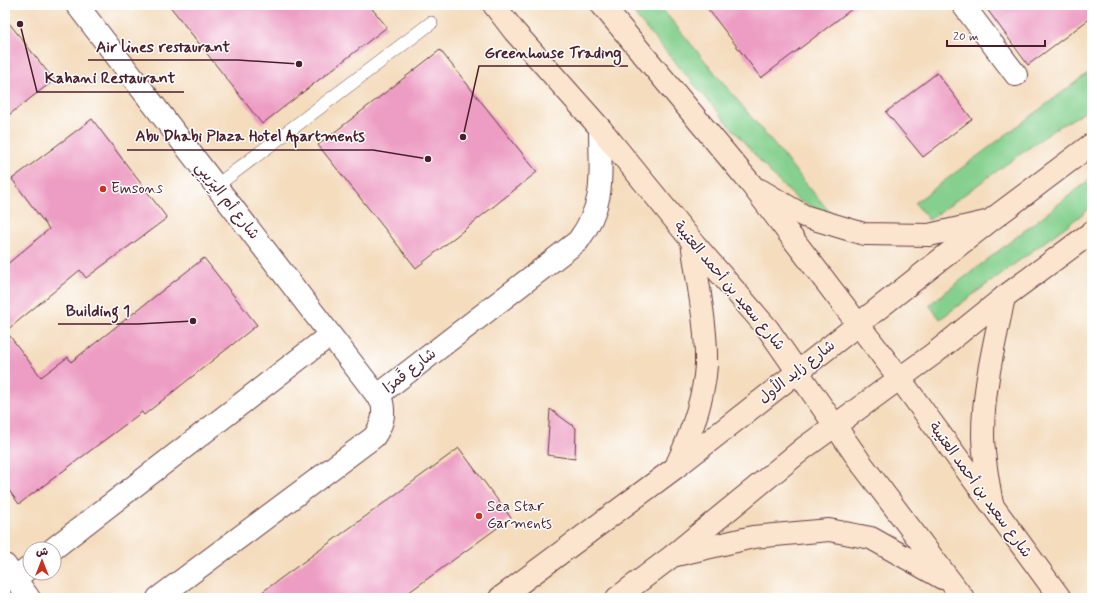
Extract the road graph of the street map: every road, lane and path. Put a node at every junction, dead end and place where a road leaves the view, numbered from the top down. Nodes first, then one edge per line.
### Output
1 (77, 5) edge
2 (494, 5) edge
3 (602, 5) edge
4 (963, 5) edge
5 (431, 23) dead end
6 (1016, 75) dead end
7 (600, 128) junction
8 (1092, 144) edge
9 (751, 184) junction
10 (216, 186) junction
11 (991, 220) junction
12 (1088, 239) edge
13 (692, 241) junction
14 (1004, 297) junction
15 (858, 325) junction
16 (330, 335) junction
17 (798, 371) junction
18 (900, 379) junction
19 (377, 396) junction
20 (835, 425) junction
21 (675, 468) junction
22 (993, 507) junction
23 (62, 543) edge
24 (671, 557) junction
25 (17, 570) edge
26 (957, 591) edge
27 (29, 598) edge
28 (158, 598) edge
29 (500, 598) edge
30 (617, 598) edge
31 (1060, 598) edge

1 - 10 street, شارع أم اليِرَيبِي
2 - 7 main road, شارع سعيد بن أحمد العتيبة
3 - 9 main road, شارع سعيد بن أحمد العتيبة
4 - 6 street
5 - 10 lane
7 - 13 main road, شارع سعيد بن أحمد العتيبة
7 - 19 street, شارع قَمرَا
8 - 11 main road, شارع زايد الأول
9 - 11 main road
9 - 15 main road, شارع سعيد بن أحمد العتيبة
10 - 16 street, شارع أم اليِرَيبِي
11 - 15 main road, شارع زايد الأول
12 - 14 main road
13 - 17 main road, شارع سعيد بن أحمد العتيبة
13 - 21 main road
14 - 18 main road
14 - 22 main road
15 - 17 main road, شارع زايد الأول
15 - 18 main road, شارع سعيد بن أحمد العتيبة
16 - 19 street, شارع أم اليِرَيبِي
16 - 23 street
17 - 20 main road, شارع سعيد بن أحمد العتيبة
17 - 21 main road, شارع زايد الأول
18 - 20 main road
18 - 22 main road, شارع سعيد بن أحمد العتيبة
19 - 28 street, شارع قَمرَا
20 - 24 main road
20 - 26 main road, شارع سعيد بن أحمد العتيبة
21 - 29 main road, شارع زايد الأول
22 - 31 main road, شارع سعيد بن أحمد العتيبة
24 - 26 main road
24 - 30 main road
25 - 27 street

